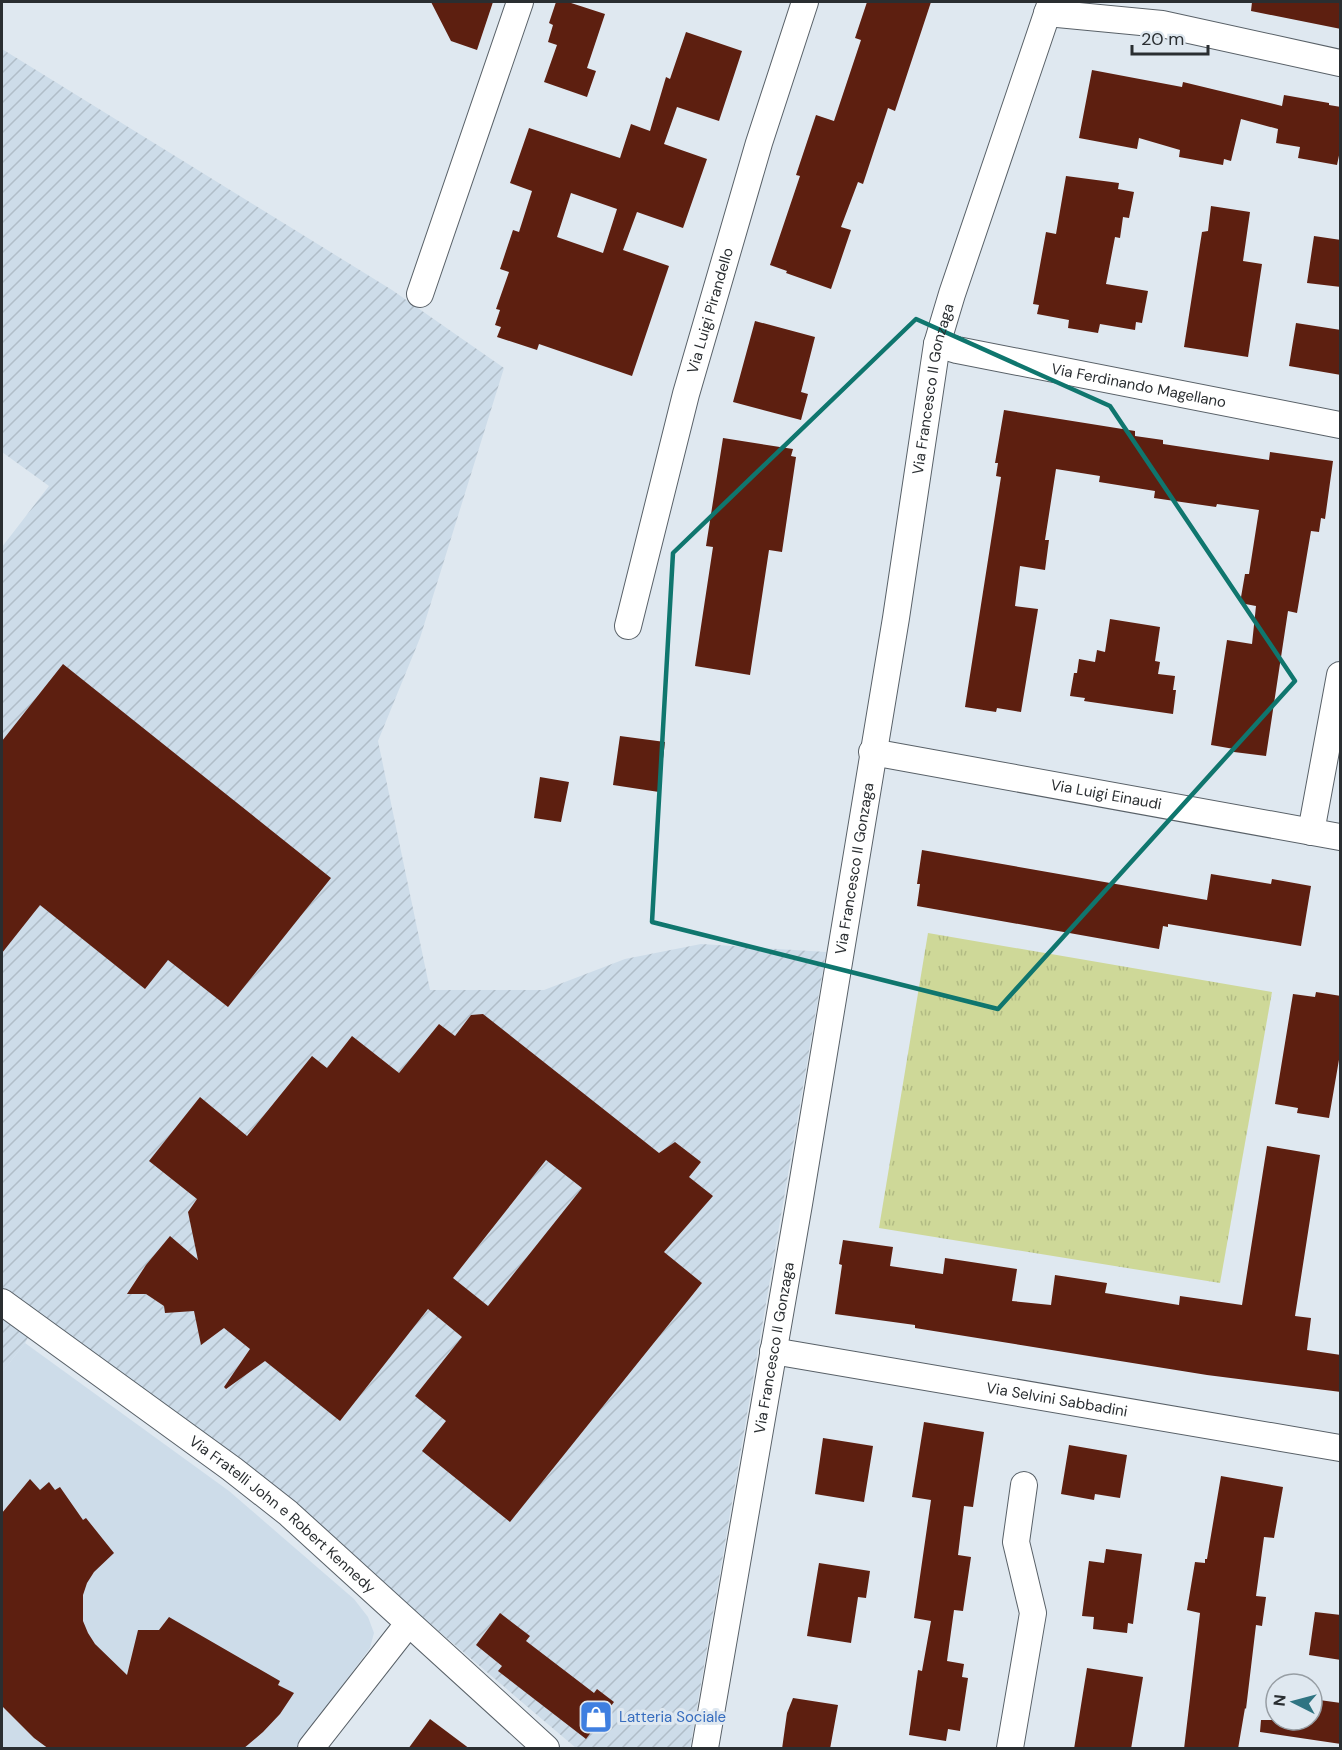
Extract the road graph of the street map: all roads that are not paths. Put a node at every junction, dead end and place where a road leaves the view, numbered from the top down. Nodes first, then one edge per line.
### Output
1 (520, 2) edge
2 (805, 2) edge
3 (1049, 7) edge
4 (1341, 63) edge
5 (420, 294) dead end
6 (937, 344) junction
7 (1341, 424) edge
8 (628, 626) dead end
9 (1341, 675) edge
10 (872, 752) junction
11 (1311, 832) junction
12 (1341, 837) edge
13 (2, 1302) edge
14 (774, 1351) junction
15 (1341, 1448) edge
16 (1024, 1485) dead end
17 (408, 1624) junction
18 (311, 1749) edge
19 (546, 1749) edge
20 (705, 1749) edge
21 (1010, 1749) edge

1 - 5 street
2 - 8 street, Via Luigi Pirandello
3 - 4 street
3 - 6 street, Via Francesco II Gonzaga
6 - 7 street, Via Ferdinando Magellano
6 - 10 street, Via Francesco II Gonzaga
9 - 11 street
10 - 11 street, Via Luigi Einaudi
10 - 14 street, Via Francesco II Gonzaga
11 - 12 street, Via Luigi Einaudi
13 - 17 street, Via Fratelli John e Robert Kennedy
14 - 15 street, Via Selvini Sabbadini
14 - 20 street, Via Francesco II Gonzaga
16 - 21 street
17 - 18 street
17 - 19 street, Via Fratelli John e Robert Kennedy

